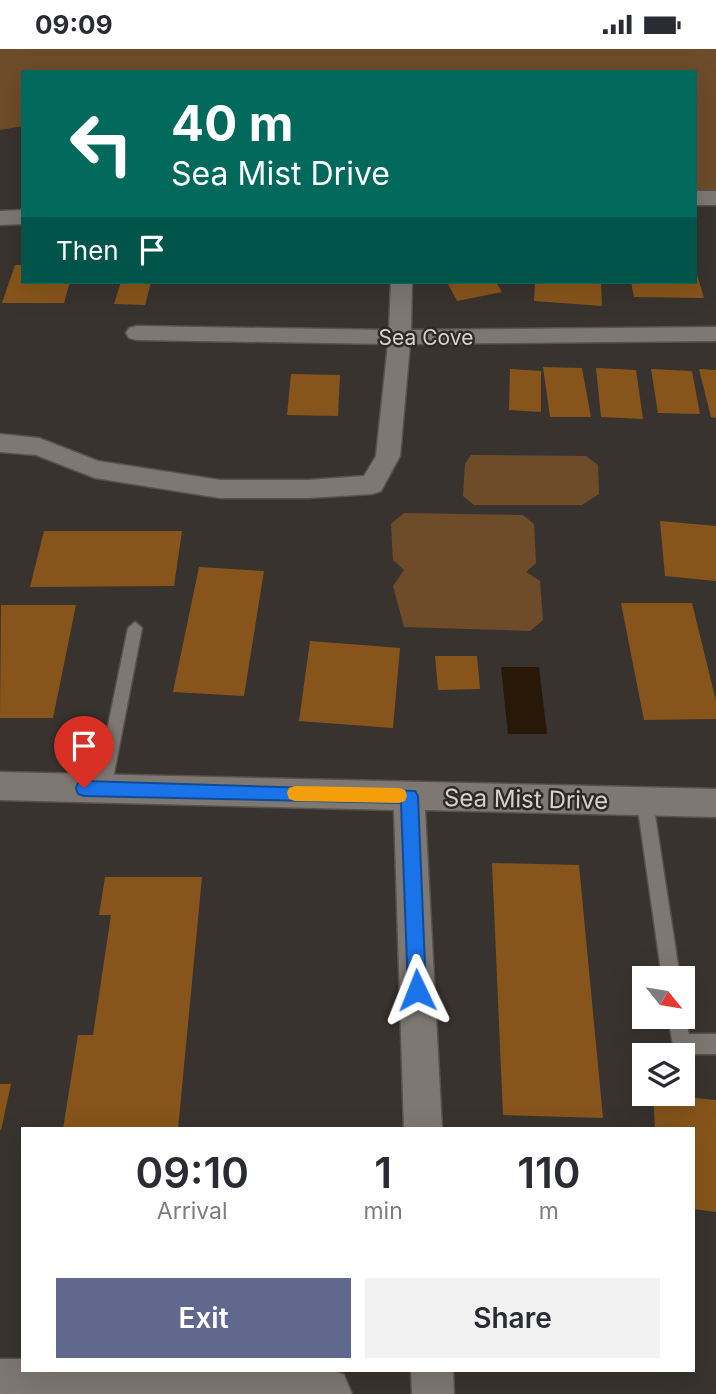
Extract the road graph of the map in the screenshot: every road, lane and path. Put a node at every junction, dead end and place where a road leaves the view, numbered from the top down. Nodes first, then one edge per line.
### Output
1 (697, 198) edge
2 (716, 198) edge
3 (21, 217) edge
4 (0, 218) edge
5 (401, 284) edge
6 (137, 333) dead end
7 (716, 334) edge
8 (400, 337) junction
9 (0, 443) edge
10 (135, 628) dead end
11 (0, 786) edge
12 (103, 789) junction
13 (410, 796) junction
14 (645, 801) junction
15 (716, 803) edge
16 (669, 966) edge
17 (679, 1029) edge
18 (716, 1044) edge
19 (422, 1127) edge
20 (432, 1372) edge
21 (0, 1385) edge
22 (192, 1392) edge
23 (268, 1393) edge
24 (325, 1394) edge
25 (433, 1394) edge

1 - 2 street
3 - 4 street
5 - 8 street
6 - 8 street, Sea Cove
7 - 8 street, Sea Cove
8 - 9 street
10 - 12 lane
11 - 12 street, Sea Mist Drive
12 - 13 street, Sea Mist Drive
13 - 14 street, Sea Mist Drive
13 - 19 street
14 - 15 street, Sea Mist Drive
14 - 16 lane
17 - 18 lane
20 - 25 street
21 - 22 street
22 - 23 street
23 - 24 street

